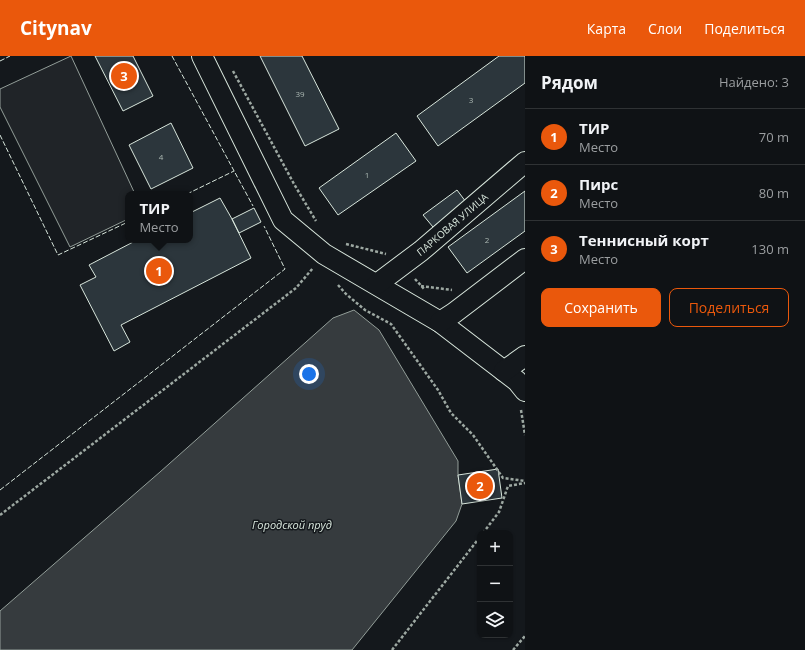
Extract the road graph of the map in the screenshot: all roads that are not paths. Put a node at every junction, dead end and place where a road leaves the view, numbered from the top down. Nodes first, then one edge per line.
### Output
1 (202, 56) edge
2 (525, 162) edge
3 (525, 259) edge
4 (377, 284) junction
5 (440, 322) junction
6 (525, 356) edge
7 (504, 372) junction
8 (525, 391) edge

1 - 4 street
2 - 4 street, ПАРКОВАЯ УЛИЦА
3 - 5 street
4 - 5 street
5 - 7 street
6 - 7 street
7 - 8 street

